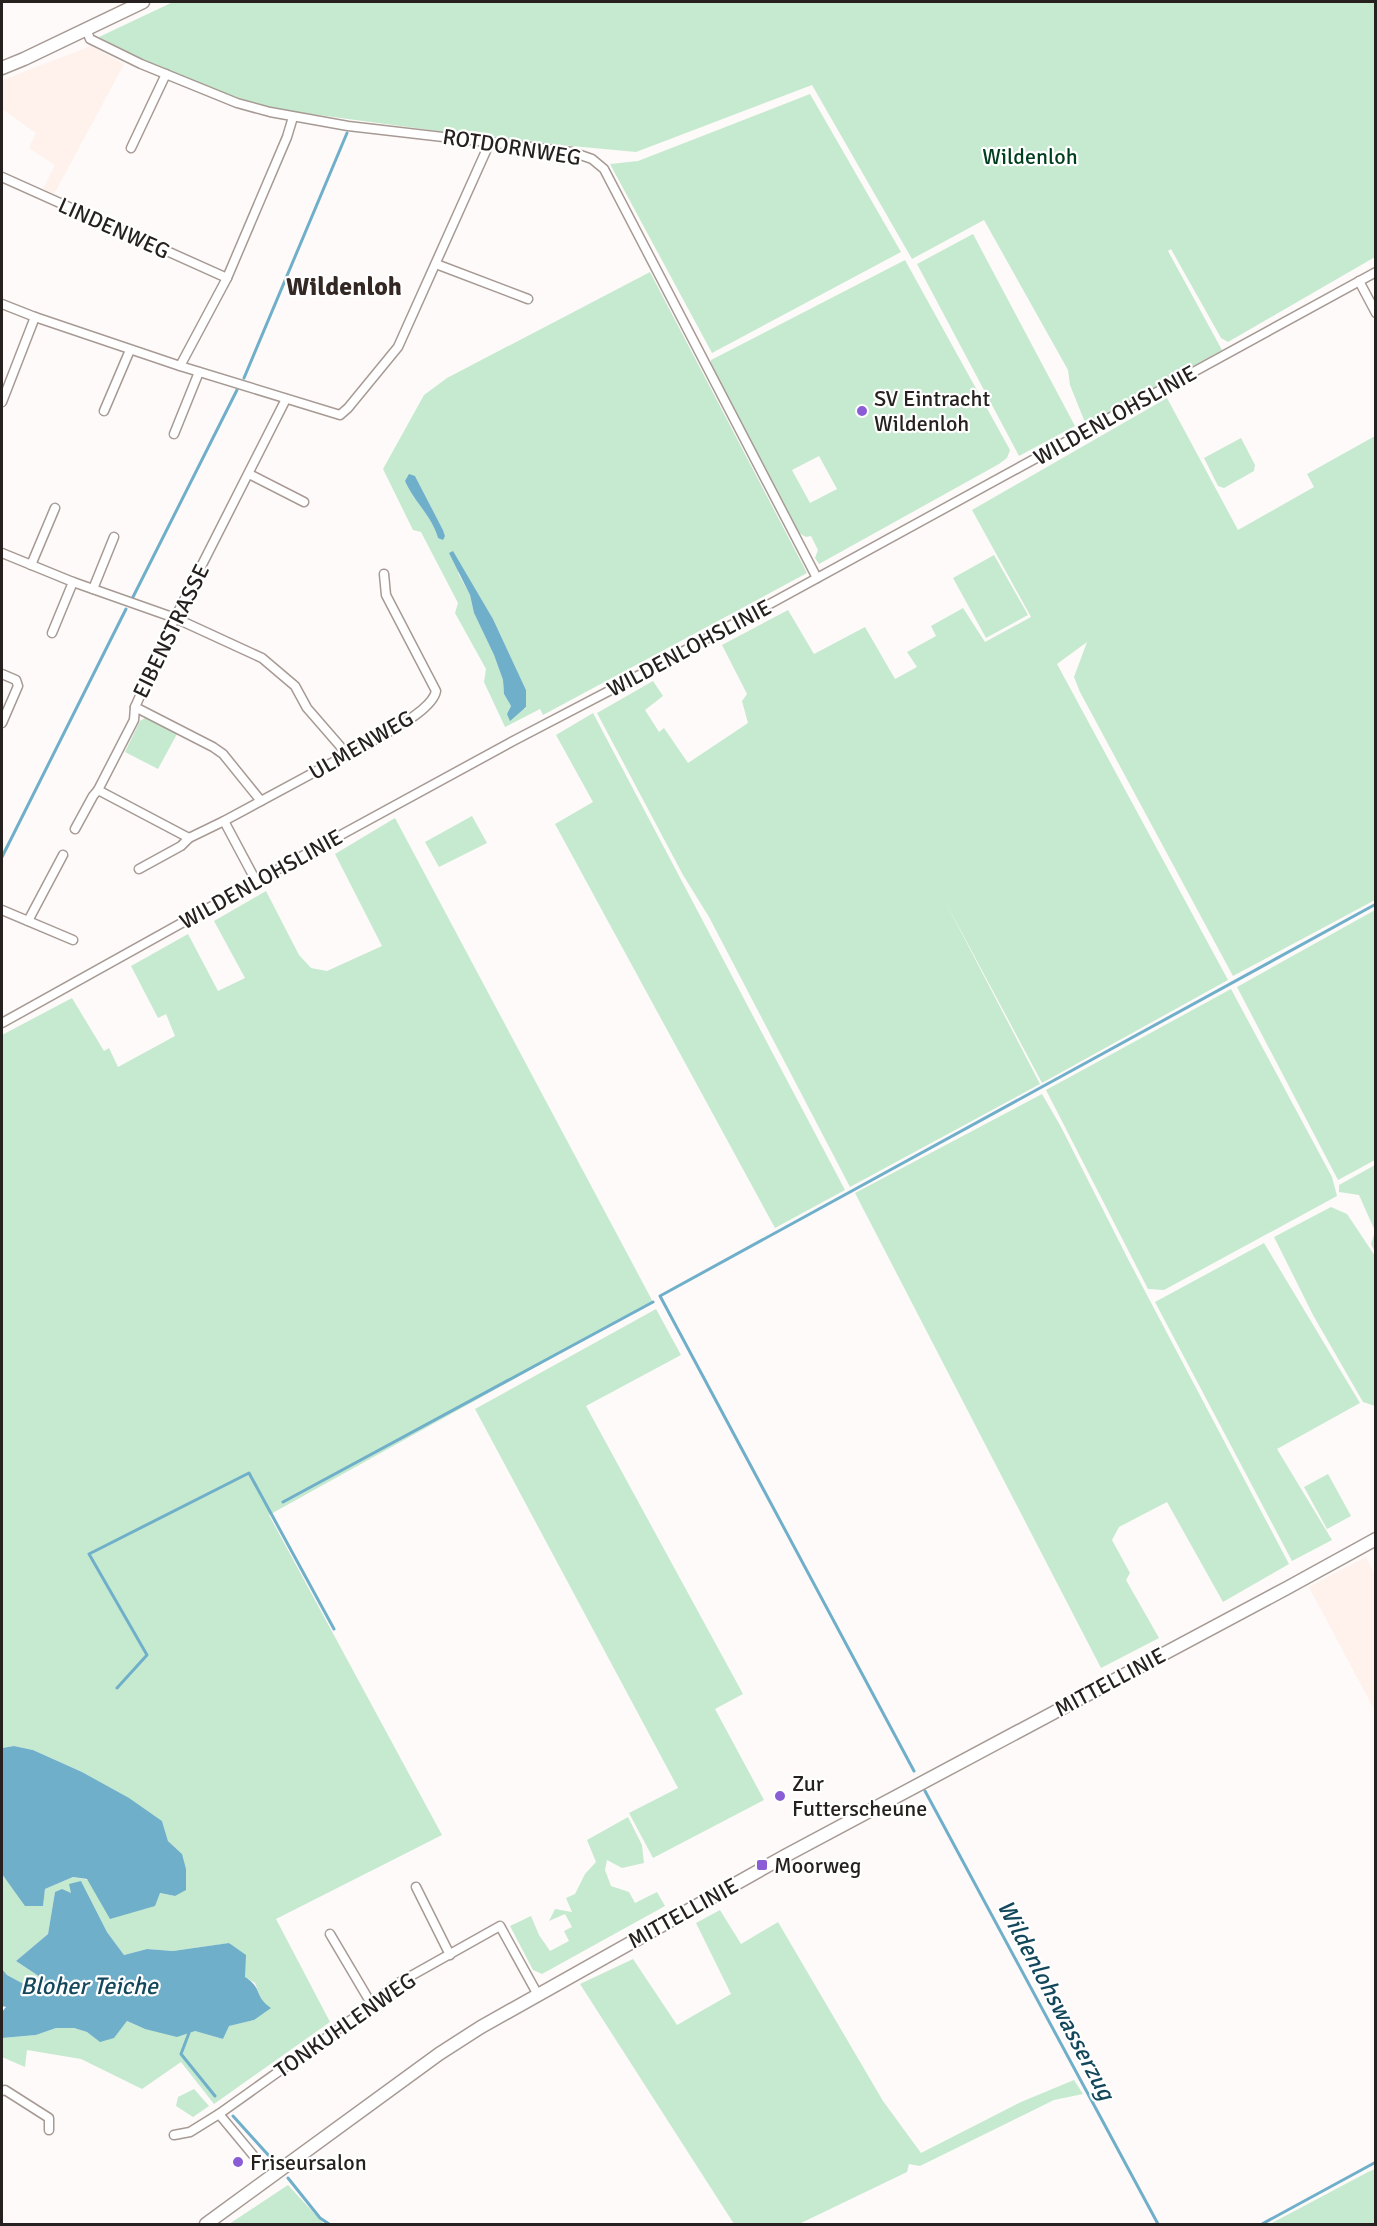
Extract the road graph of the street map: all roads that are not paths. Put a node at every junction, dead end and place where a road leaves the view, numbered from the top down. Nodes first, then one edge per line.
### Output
1 (143, 2) edge
2 (86, 29) junction
3 (2, 68) edge
4 (166, 74) junction
5 (292, 117) junction
6 (490, 142) junction
7 (131, 148) dead end
8 (2, 177) edge
9 (436, 264) junction
10 (1376, 272) edge
11 (227, 278) junction
12 (1359, 281) junction
13 (528, 299) dead end
14 (2, 304) edge
15 (1376, 313) edge
16 (35, 317) junction
17 (130, 350) junction
18 (180, 366) junction
19 (199, 372) junction
20 (286, 399) junction
21 (2, 402) edge
22 (104, 411) dead end
23 (174, 434) dead end
24 (249, 474) junction
25 (304, 502) dead end
26 (55, 508) dead end
27 (114, 537) dead end
28 (2, 553) edge
29 (31, 565) junction
30 (384, 574) dead end
31 (817, 578) junction
32 (73, 582) junction
33 (93, 589) junction
34 (175, 618) junction
35 (52, 633) dead end
36 (2, 674) edge
37 (135, 707) junction
38 (2, 723) edge
39 (345, 756) junction
40 (98, 790) junction
41 (261, 801) junction
42 (224, 820) junction
43 (75, 829) dead end
44 (189, 838) junction
45 (63, 855) dead end
46 (140, 869) dead end
47 (256, 881) junction
48 (2, 910) edge
49 (28, 921) junction
50 (73, 940) dead end
51 (2, 1023) edge
52 (1376, 1539) edge
53 (416, 1887) dead end
54 (330, 1934) dead end
55 (450, 1955) junction
56 (538, 1995) junction
57 (372, 2005) junction
58 (2, 2091) edge
59 (219, 2114) junction
60 (49, 2130) dead end
61 (174, 2135) dead end
62 (253, 2155) dead end
63 (206, 2224) edge

1 - 2 street
2 - 3 street
2 - 4 street, ROTDORNWEG
4 - 5 street, ROTDORNWEG
4 - 7 street
5 - 6 street, ROTDORNWEG
5 - 11 street
6 - 9 street
6 - 31 street, ROTDORNWEG
8 - 11 street, LINDENWEG
9 - 13 street
9 - 20 street
10 - 12 street, WILDENLOHSLINIE
11 - 18 street
12 - 15 street
12 - 31 street, WILDENLOHSLINIE
14 - 16 street
16 - 17 street
16 - 21 street
17 - 18 street
17 - 22 street
18 - 19 street
19 - 20 street
19 - 23 street
20 - 24 street, EIBENSTRASSE
24 - 25 street
24 - 34 street, EIBENSTRASSE
26 - 29 street
27 - 33 street
28 - 29 street
29 - 32 street
30 - 39 street, ULMENWEG
31 - 47 street, WILDENLOHSLINIE
32 - 33 street
32 - 35 street
33 - 34 street
34 - 37 street, EIBENSTRASSE
34 - 39 street
36 - 38 street
37 - 40 street, EIBENSTRASSE
37 - 41 street
39 - 41 street, ULMENWEG
40 - 43 street, EIBENSTRASSE
40 - 44 street
41 - 42 street, ULMENWEG
42 - 44 street
42 - 47 street
44 - 46 street
45 - 49 street
47 - 51 street, WILDENLOHSLINIE
48 - 49 street
49 - 50 street
52 - 56 street, MITTELLINIE
53 - 55 street
54 - 57 street
55 - 56 street, TONKUHLENWEG
55 - 57 street, TONKUHLENWEG
56 - 63 street, MITTELLINIE
57 - 59 street, TONKUHLENWEG
58 - 60 street
59 - 61 street, TONKUHLENWEG
59 - 62 street

